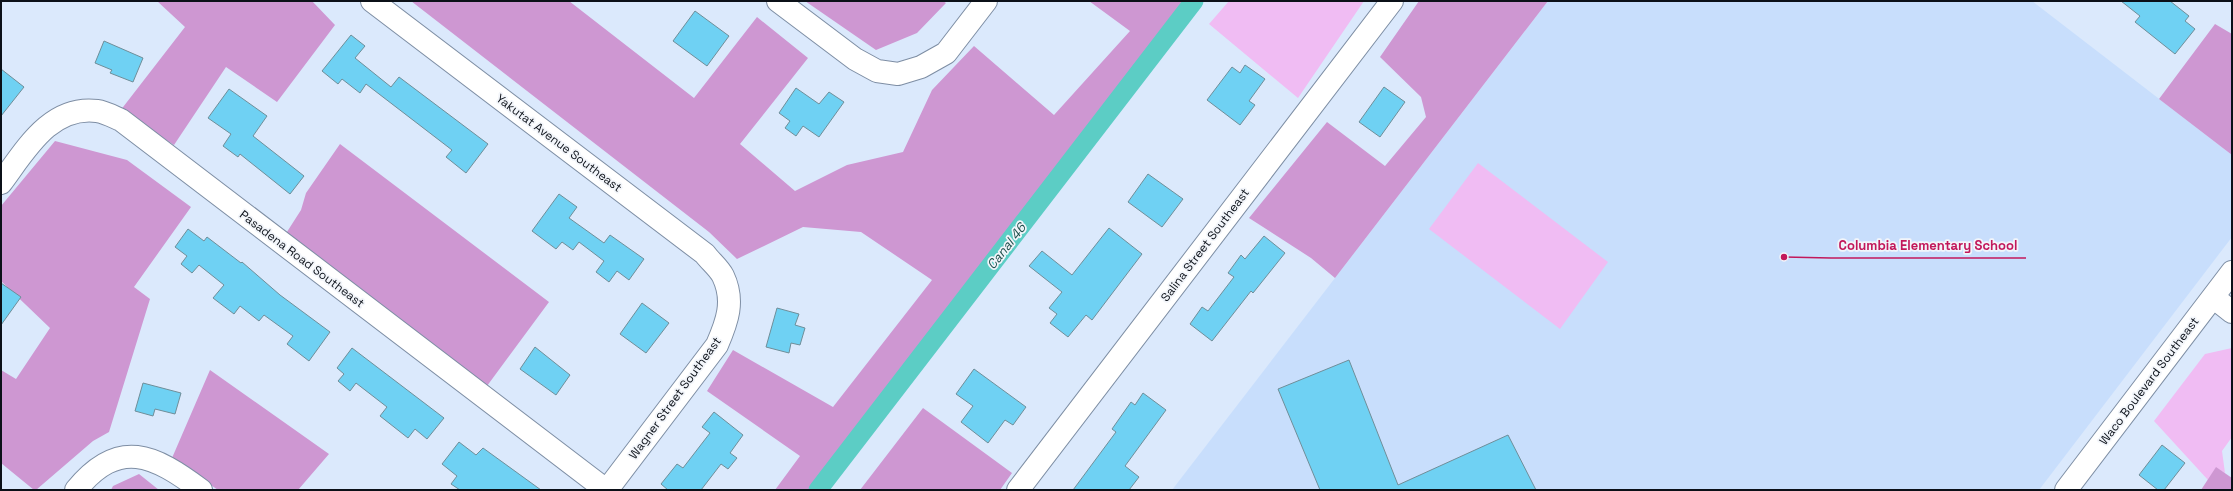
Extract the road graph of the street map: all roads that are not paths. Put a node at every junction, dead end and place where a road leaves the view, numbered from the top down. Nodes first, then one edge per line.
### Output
1 (372, 1) edge
2 (778, 1) edge
3 (986, 1) edge
4 (1392, 1) edge
5 (1, 183) edge
6 (2232, 272) edge
7 (2213, 297) junction
8 (729, 300) joint
9 (2232, 312) edge
10 (76, 490) edge
11 (201, 490) edge
12 (606, 490) edge
13 (1018, 490) edge
14 (2066, 490) edge

1 - 8 street, Yakutat Avenue Southeast
2 - 3 street
4 - 13 street, Salina Street Southeast
5 - 12 street, Pasadena Road Southeast
6 - 7 street, Waco Boulevard Southeast
7 - 9 street
7 - 14 street, Waco Boulevard Southeast
8 - 12 street, Wagner Street Southeast
10 - 11 street

